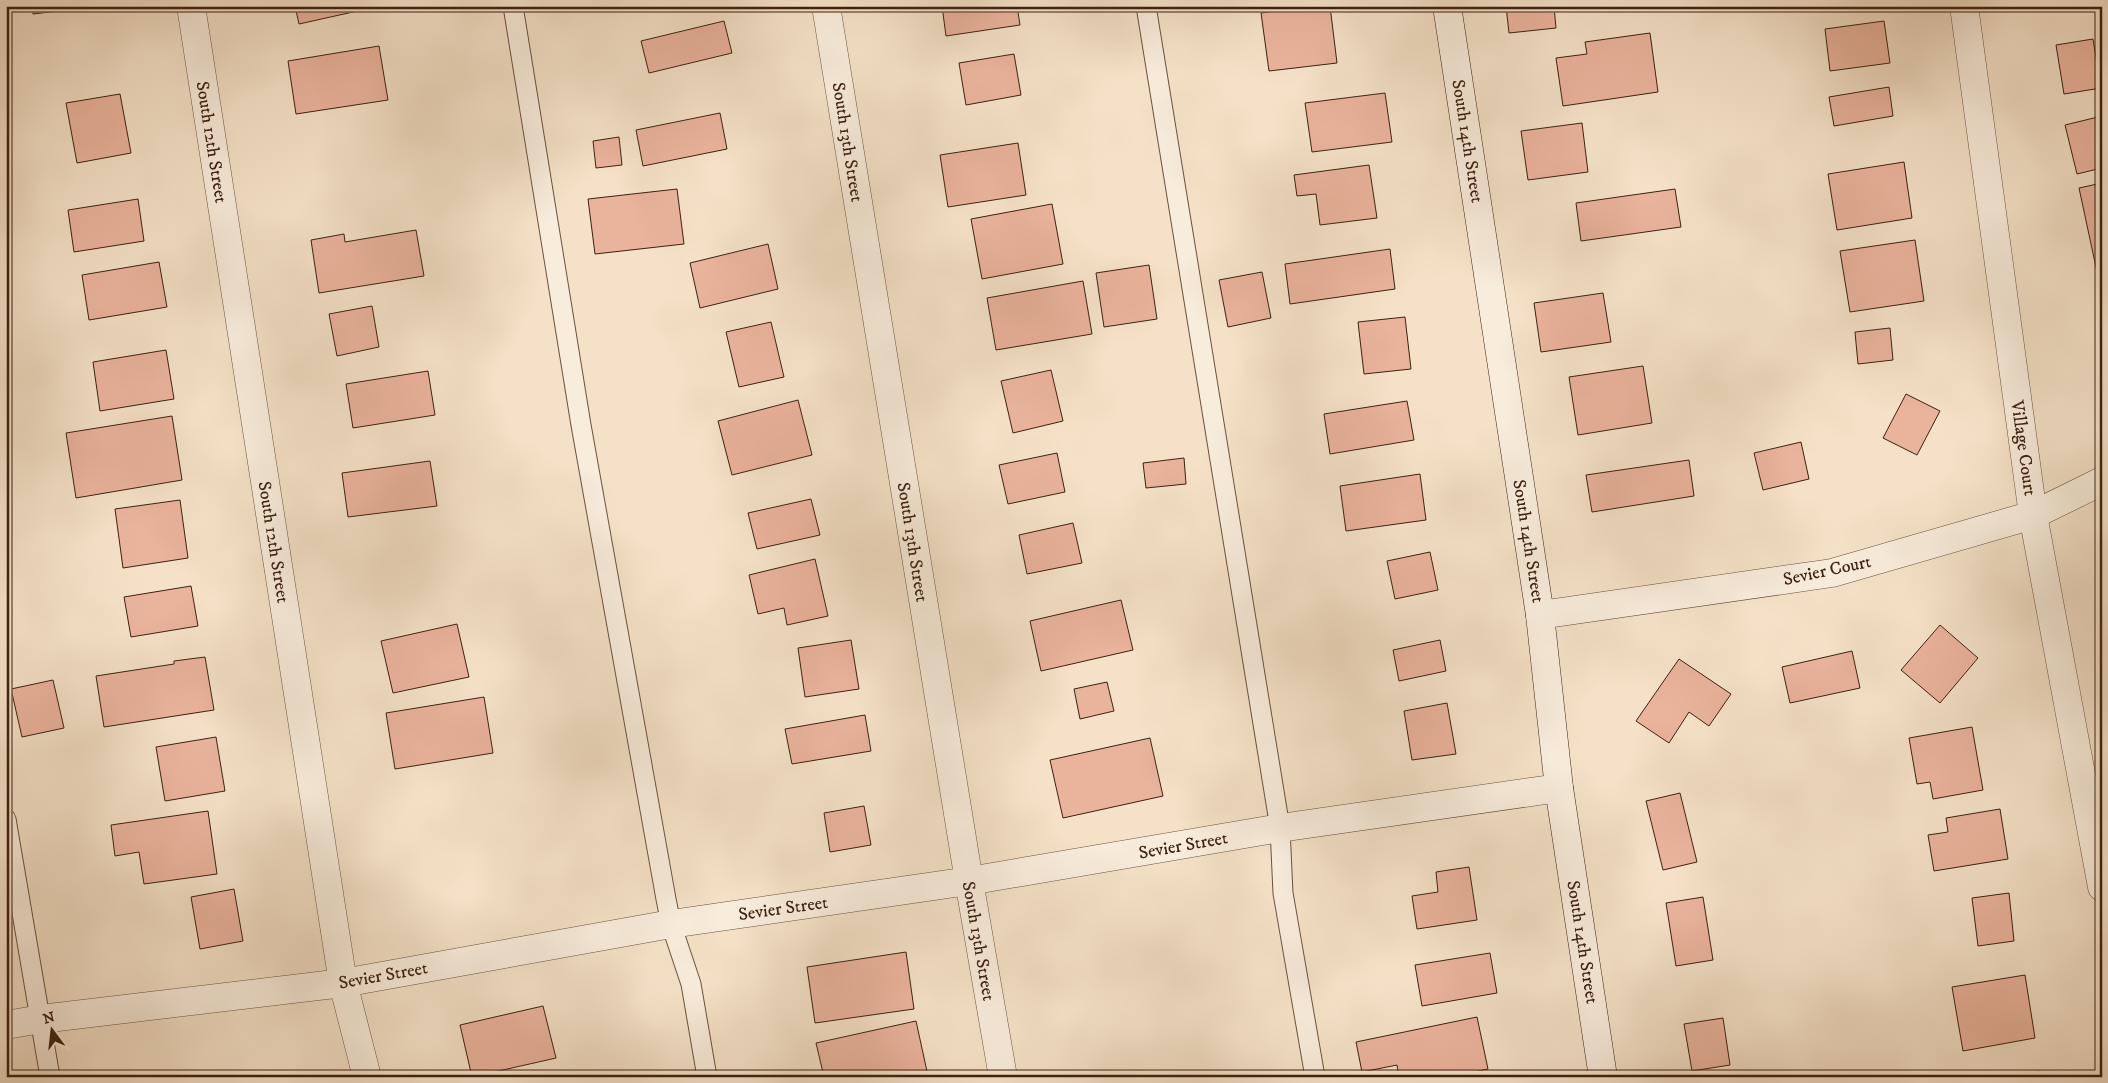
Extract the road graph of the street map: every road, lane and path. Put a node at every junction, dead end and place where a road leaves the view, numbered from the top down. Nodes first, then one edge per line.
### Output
1 (191, 6) edge
2 (513, 6) edge
3 (826, 6) edge
4 (1146, 6) edge
5 (1447, 6) edge
6 (1964, 6) edge
7 (2102, 481) edge
8 (2033, 515) junction
9 (1540, 615) junction
10 (1559, 788) junction
11 (6, 819) edge
12 (1280, 828) junction
13 (969, 880) junction
14 (2102, 887) edge
15 (671, 924) junction
16 (343, 983) junction
17 (41, 1019) junction
18 (6, 1025) edge
19 (50, 1077) edge
20 (367, 1077) edge
21 (707, 1077) edge
22 (1003, 1077) edge
23 (1315, 1077) edge
24 (1603, 1077) edge

1 - 16 street, South 12th Street
2 - 15 lane
3 - 13 street, South 13th Street
4 - 12 lane
5 - 9 street, South 14th Street
6 - 8 street, Village Court
7 - 8 street, Sevier Court
8 - 9 street, Sevier Court
8 - 14 street, Village Court
9 - 10 street, South 14th Street
10 - 12 street, Sevier Street
10 - 24 street, South 14th Street
11 - 17 lane
12 - 13 street, Sevier Street
12 - 23 lane
13 - 15 street, Sevier Street
13 - 22 street, South 13th Street
15 - 16 street, Sevier Street
15 - 21 lane
16 - 17 street, Sevier Street
16 - 20 street, South 12th Street
17 - 18 street, Sevier Street
17 - 19 lane

